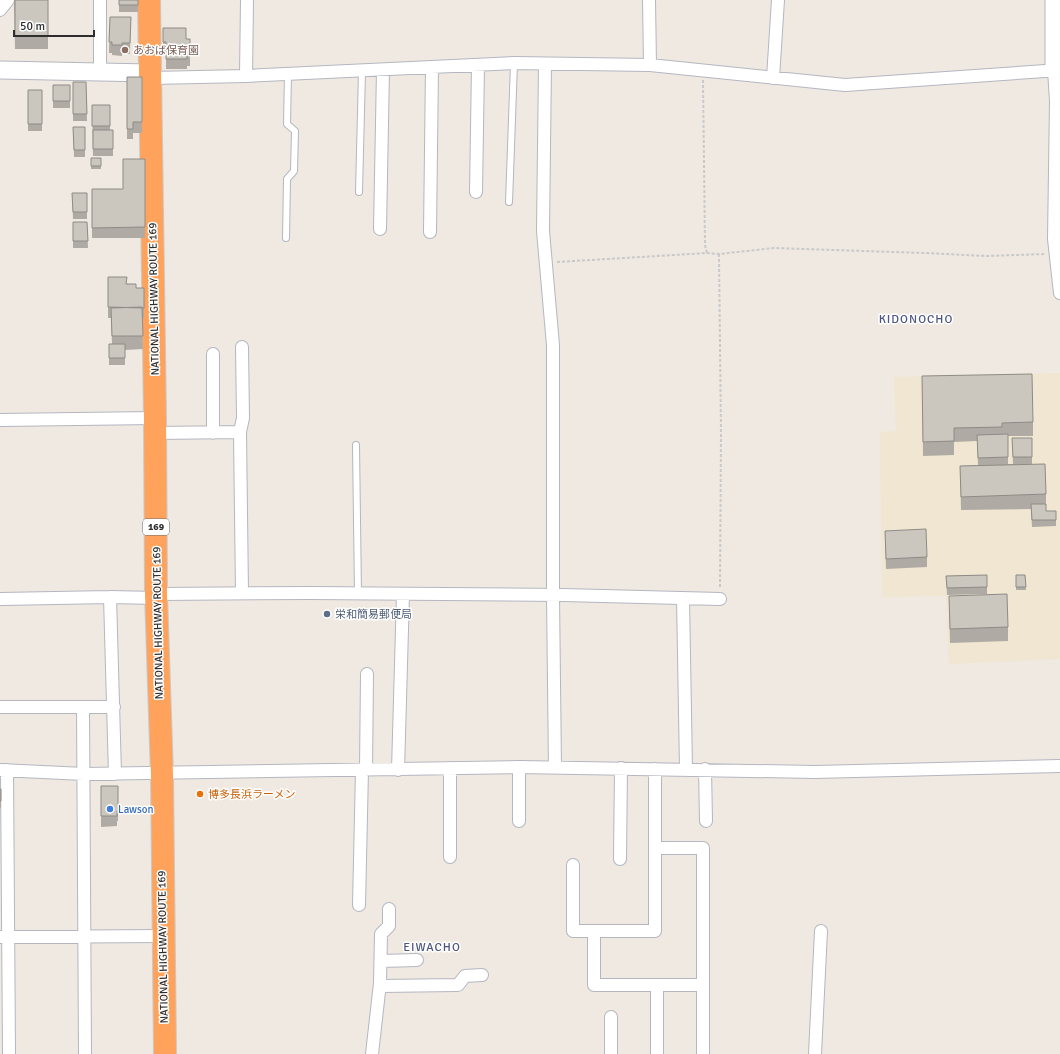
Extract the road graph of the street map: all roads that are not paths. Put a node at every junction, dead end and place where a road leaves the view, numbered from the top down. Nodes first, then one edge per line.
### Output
1 (8, 0) edge
2 (100, 0) edge
3 (149, 0) edge
4 (247, 0) edge
5 (649, 0) edge
6 (778, 0) edge
7 (1054, 0) edge
8 (0, 10) edge
9 (514, 63) junction
10 (545, 64) junction
11 (478, 65) junction
12 (650, 65) junction
13 (432, 67) junction
14 (0, 70) edge
15 (383, 70) junction
16 (1057, 70) edge
17 (362, 71) junction
18 (100, 72) junction
19 (288, 74) junction
20 (150, 75) junction
21 (246, 76) junction
22 (773, 78) junction
23 (359, 192) dead end
24 (476, 192) dead end
25 (509, 202) dead end
26 (380, 229) dead end
27 (430, 232) dead end
28 (286, 238) dead end
29 (1060, 293) edge
30 (242, 347) dead end
31 (213, 354) dead end
32 (0, 420) edge
33 (155, 426) junction
34 (240, 432) junction
35 (213, 433) junction
36 (356, 445) dead end
37 (242, 593) junction
38 (358, 594) junction
39 (403, 594) junction
40 (156, 596) junction
41 (553, 596) junction
42 (110, 597) junction
43 (683, 598) junction
44 (0, 599) edge
45 (720, 599) road end
46 (367, 674) dead end
47 (0, 707) edge
48 (83, 707) junction
49 (114, 707) junction
50 (1060, 766) edge
51 (519, 767) junction
52 (450, 768) junction
53 (555, 768) junction
54 (621, 768) junction
55 (655, 769) junction
56 (686, 769) junction
57 (705, 769) junction
58 (4, 770) edge
59 (364, 770) junction
60 (398, 770) junction
61 (162, 773) junction
62 (84, 774) junction
63 (115, 774) junction
64 (519, 821) dead end
65 (706, 821) dead end
66 (655, 848) junction
67 (450, 857) dead end
68 (620, 859) dead end
69 (572, 865) dead end
70 (359, 906) dead end
71 (389, 909) dead end
72 (594, 931) junction
73 (821, 931) dead end
74 (85, 936) junction
75 (163, 936) junction
76 (4, 937) edge
77 (417, 960) dead end
78 (381, 961) junction
79 (482, 975) dead end
80 (703, 984) junction
81 (657, 985) junction
82 (380, 986) junction
83 (4, 1003) edge
84 (611, 1017) dead end
85 (9, 1054) edge
86 (86, 1054) edge
87 (164, 1054) edge
88 (372, 1054) edge
89 (611, 1054) edge
90 (656, 1054) edge
91 (703, 1054) edge
92 (815, 1054) edge

1 - 8 street
2 - 18 street
3 - 20 highway, NATIONAL HIGHWAY ROUTE 169 / 169
4 - 21 street
5 - 12 street
6 - 22 street
7 - 16 street
9 - 10 street
9 - 11 street
9 - 25 lane
10 - 12 street
10 - 41 street
11 - 13 street
11 - 24 street
12 - 22 street
13 - 15 street
13 - 27 street
14 - 18 street
15 - 17 street
15 - 26 street
16 - 22 street
16 - 29 street
17 - 19 street
17 - 23 lane
18 - 20 street
19 - 21 street
19 - 28 lane
20 - 21 street
20 - 33 highway, NATIONAL HIGHWAY ROUTE 169 / 169
30 - 34 street
31 - 35 street
32 - 33 street
33 - 35 street
33 - 40 highway, NATIONAL HIGHWAY ROUTE 169 / 169
34 - 35 street
34 - 37 street
36 - 38 lane
37 - 38 street
37 - 40 street
38 - 39 street
39 - 41 street
39 - 60 street
40 - 42 street
40 - 61 highway, NATIONAL HIGHWAY ROUTE 169 / 169
41 - 43 street
41 - 53 street
42 - 44 street
42 - 49 street
43 - 45 street
43 - 56 street
46 - 59 street
47 - 48 street
48 - 49 street
48 - 62 street
49 - 63 street
50 - 57 street
51 - 52 street
51 - 53 street
51 - 64 street
52 - 60 street
52 - 67 street
53 - 54 street
54 - 55 street
54 - 68 street
55 - 56 street
55 - 66 street
56 - 57 street
57 - 65 street
58 - 62 street
58 - 76 street
59 - 60 street
59 - 61 street
59 - 70 street
61 - 63 street
61 - 75 highway, NATIONAL HIGHWAY ROUTE 169 / 169
62 - 63 street
62 - 74 street
66 - 72 street
66 - 80 street
69 - 72 street
71 - 78 street
72 - 81 street
73 - 92 street
74 - 75 street
74 - 76 street
74 - 86 street
75 - 87 highway, NATIONAL HIGHWAY ROUTE 169 / 169
76 - 83 street
77 - 78 street
78 - 82 street
79 - 82 street
80 - 81 street
80 - 91 street
81 - 90 street
82 - 88 street
83 - 85 street
84 - 89 street

